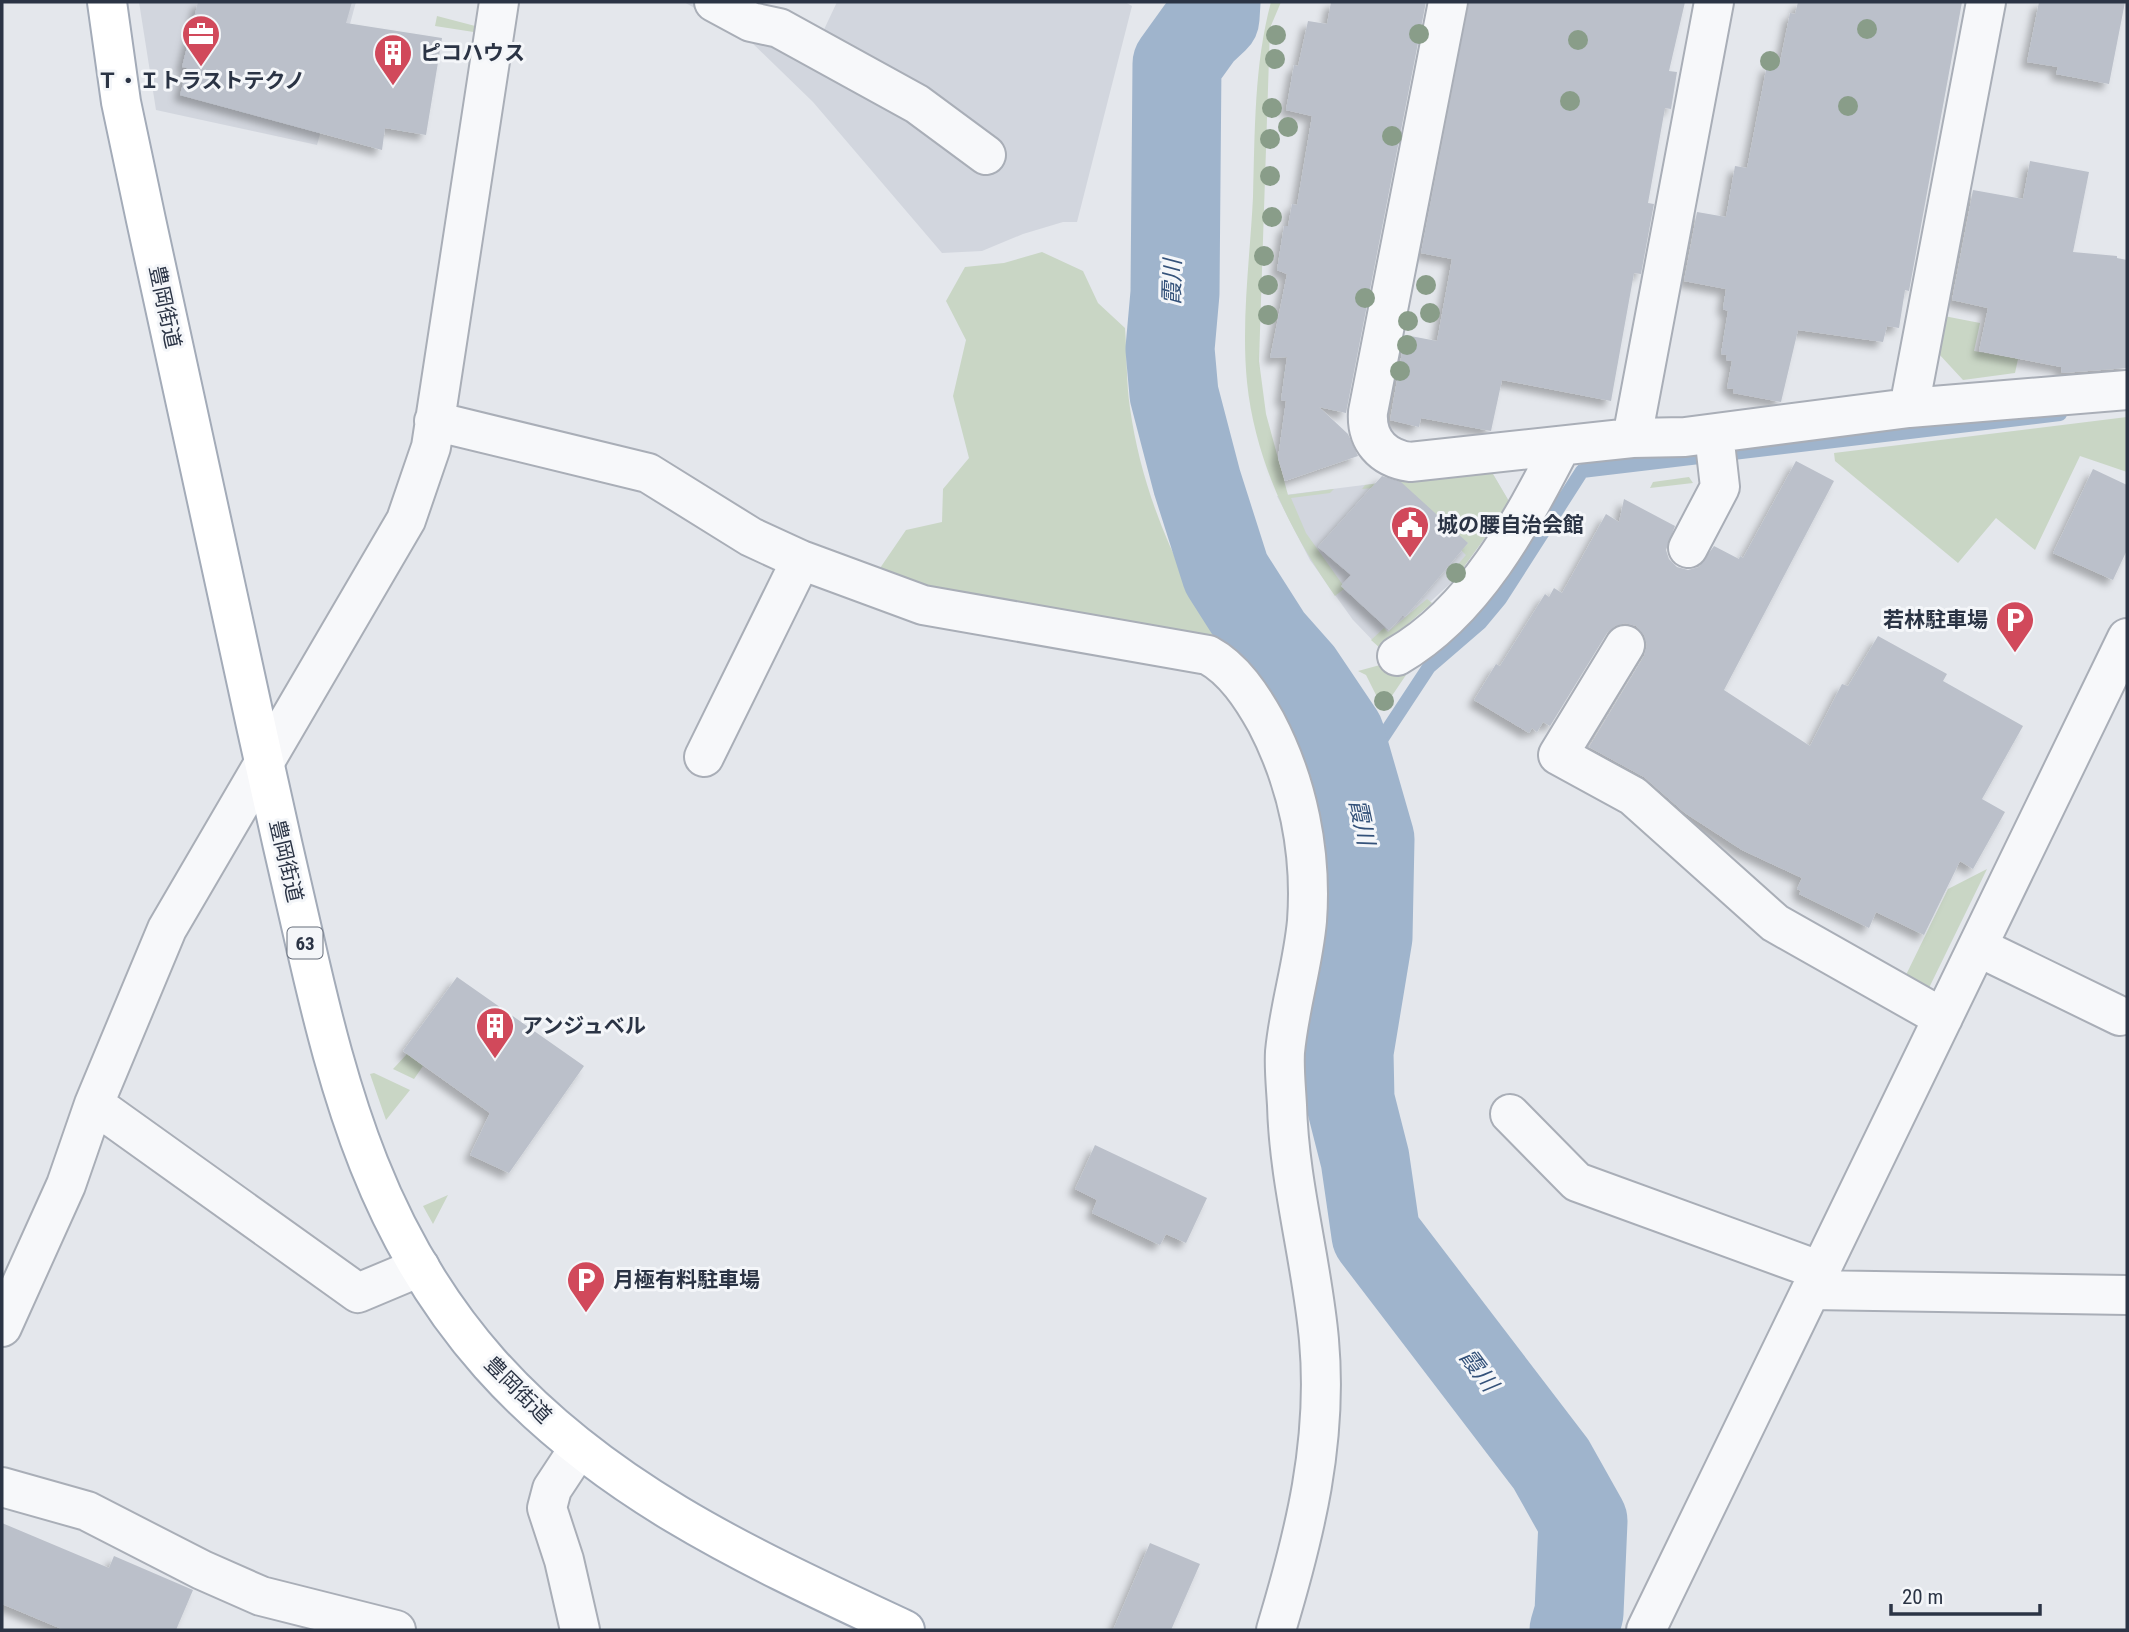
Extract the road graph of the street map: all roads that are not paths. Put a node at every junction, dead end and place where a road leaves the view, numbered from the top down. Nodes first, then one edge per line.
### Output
1 (107, 2) edge
2 (499, 2) edge
3 (714, 2) edge
4 (1448, 2) edge
5 (1714, 2) edge
6 (1986, 2) edge
7 (986, 155) dead end
8 (2127, 390) edge
9 (1909, 408) junction
10 (435, 421) junction
11 (1632, 438) junction
12 (1561, 446) junction
13 (1716, 453) junction
14 (1688, 548) dead end
15 (801, 560) junction
16 (2127, 638) edge
17 (1625, 645) dead end
18 (1397, 656) dead end
19 (704, 757) dead end
20 (264, 761) junction
21 (1978, 947) junction
22 (2120, 1016) dead end
23 (1943, 1017) junction
24 (94, 1104) junction
25 (1510, 1114) dead end
26 (420, 1267) junction
27 (1816, 1280) junction
28 (2127, 1295) edge
29 (2, 1327) edge
30 (579, 1448) junction
31 (2, 1487) edge
32 (396, 1630) edge
33 (580, 1630) edge
34 (905, 1630) edge
35 (1276, 1630) edge
36 (1646, 1630) edge

1 - 20 main road, 豊岡街道 / 63
2 - 10 street
3 - 7 street
4 - 12 street
5 - 11 street
6 - 9 street
8 - 9 street
9 - 13 street
10 - 15 street
10 - 20 street
11 - 12 street
11 - 13 street
12 - 18 street
13 - 14 street
15 - 19 street
15 - 35 street
16 - 21 street
17 - 23 street
20 - 24 street
20 - 26 main road, 豊岡街道 / 63
21 - 22 street
21 - 23 street
23 - 27 street
24 - 26 street
24 - 29 street
25 - 27 street
26 - 30 main road, 豊岡街道 / 63
27 - 28 street
27 - 36 street
30 - 33 street
30 - 34 main road, 豊岡街道 / 63
31 - 32 street

